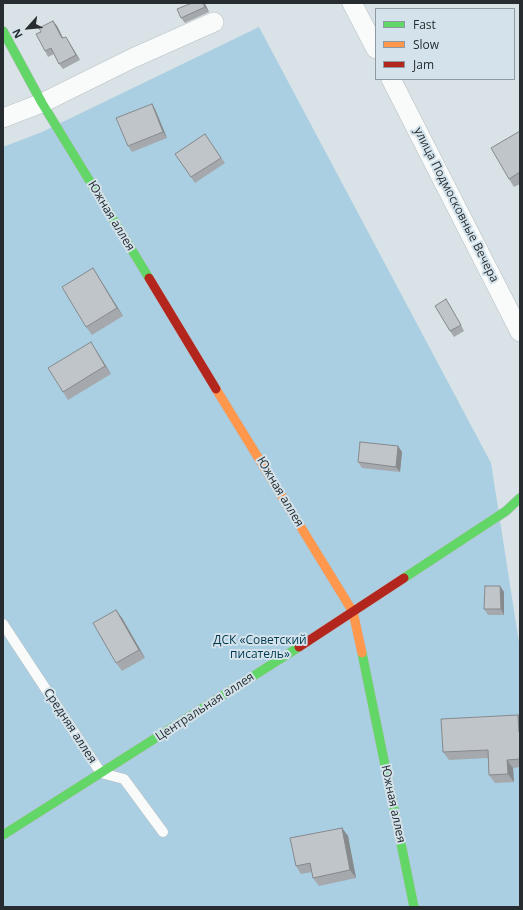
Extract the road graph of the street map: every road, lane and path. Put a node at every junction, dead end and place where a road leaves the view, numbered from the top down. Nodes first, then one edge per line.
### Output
1 (352, 3) edge
2 (214, 22) dead end
3 (3, 30) edge
4 (375, 47) edge
5 (392, 80) edge
6 (46, 109) junction
7 (3, 118) edge
8 (520, 332) edge
9 (520, 498) edge
10 (353, 612) junction
11 (3, 624) edge
12 (101, 773) junction
13 (164, 832) dead end
14 (3, 834) edge
15 (414, 907) edge

1 - 4 street
2 - 6 street
3 - 6 street, Южная аллея
5 - 8 street, улица Подмосковные Вечера
6 - 7 street
6 - 10 street, Южная аллея
9 - 10 street, Центральная аллея
10 - 12 street, Центральная аллея
10 - 15 street, Южная аллея
11 - 12 lane, Средняя аллея
12 - 13 lane, Средняя аллея
12 - 14 street, Центральная аллея

